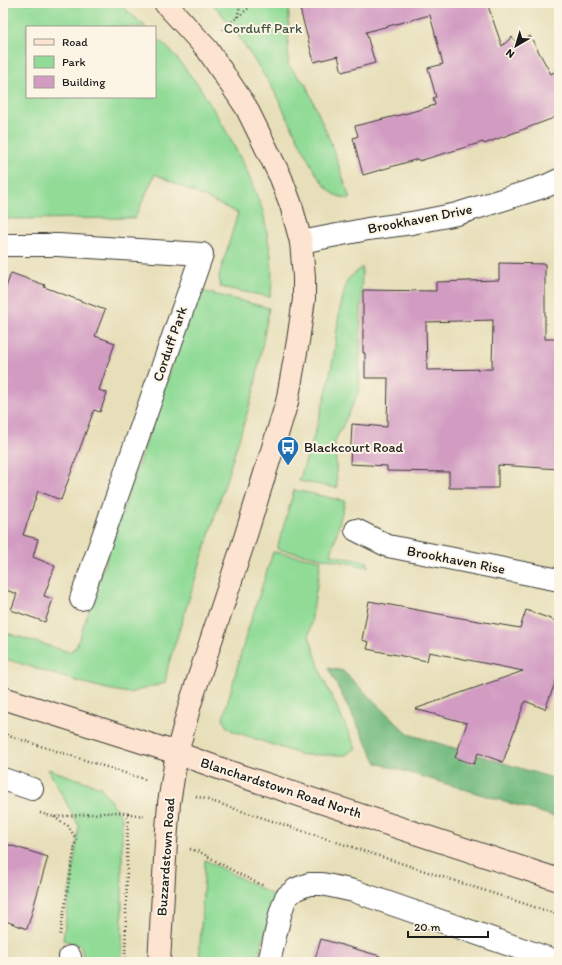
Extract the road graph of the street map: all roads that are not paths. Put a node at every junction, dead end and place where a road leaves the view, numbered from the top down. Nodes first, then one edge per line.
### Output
1 (165, 3) edge
2 (559, 180) edge
3 (301, 242) junction
4 (3, 245) edge
5 (356, 530) dead end
6 (559, 580) edge
7 (81, 599) dead end
8 (3, 698) edge
9 (177, 753) junction
10 (3, 779) edge
11 (32, 789) dead end
12 (559, 880) edge
13 (159, 962) edge
14 (269, 962) edge
15 (559, 962) edge

1 - 3 street
2 - 3 street, Brookhaven Drive
3 - 9 street
4 - 7 street, Corduff Park
5 - 6 street, Brookhaven Rise
8 - 9 street, Blanchardstown Road North
9 - 12 street, Blanchardstown Road North
9 - 13 street, Buzzardstown Road
10 - 11 street
14 - 15 street

